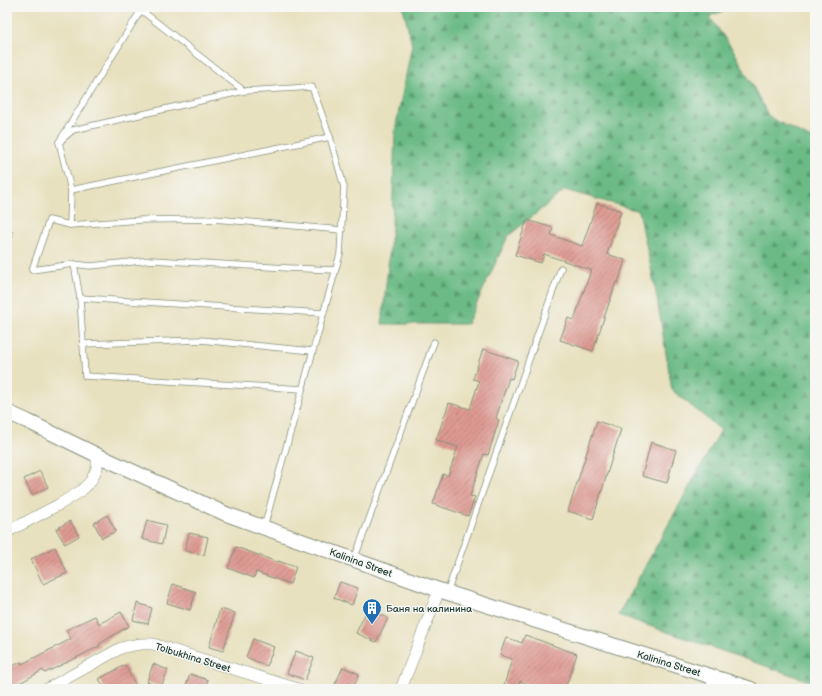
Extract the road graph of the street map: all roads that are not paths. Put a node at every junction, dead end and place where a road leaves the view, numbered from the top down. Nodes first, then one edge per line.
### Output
1 (244, 91) junction
2 (330, 137) junction
3 (59, 142) junction
4 (70, 190) junction
5 (70, 225) junction
6 (342, 230) junction
7 (7, 235) edge
8 (7, 242) edge
9 (74, 264) junction
10 (561, 268) dead end
11 (335, 270) junction
12 (80, 298) junction
13 (323, 313) junction
14 (434, 342) dead end
15 (83, 344) junction
16 (312, 351) junction
17 (302, 389) junction
18 (7, 412) edge
19 (97, 455) junction
20 (264, 528) junction
21 (7, 532) edge
22 (353, 560) junction
23 (443, 592) junction
24 (713, 683) edge
25 (47, 689) edge
26 (298, 689) edge
27 (402, 689) edge
28 (751, 689) edge

1 - 2 lane
1 - 3 lane
1 - 3 lane
2 - 4 lane
2 - 6 lane
3 - 4 lane
4 - 5 lane
5 - 6 lane
5 - 9 lane
6 - 11 lane
7 - 8 lane
9 - 11 lane
9 - 12 lane
10 - 23 lane
11 - 13 lane
12 - 13 lane
12 - 15 lane
13 - 16 lane
14 - 22 lane
15 - 16 lane
15 - 17 lane
16 - 17 lane
17 - 20 lane
18 - 19 street, Kalinina Street
19 - 20 street, Kalinina Street
19 - 21 street
20 - 22 street, Kalinina Street
22 - 23 street, Kalinina Street
23 - 24 street, Kalinina Street
23 - 27 street
24 - 28 street, Kalinina Street
25 - 26 street, Tolbukhina Street

